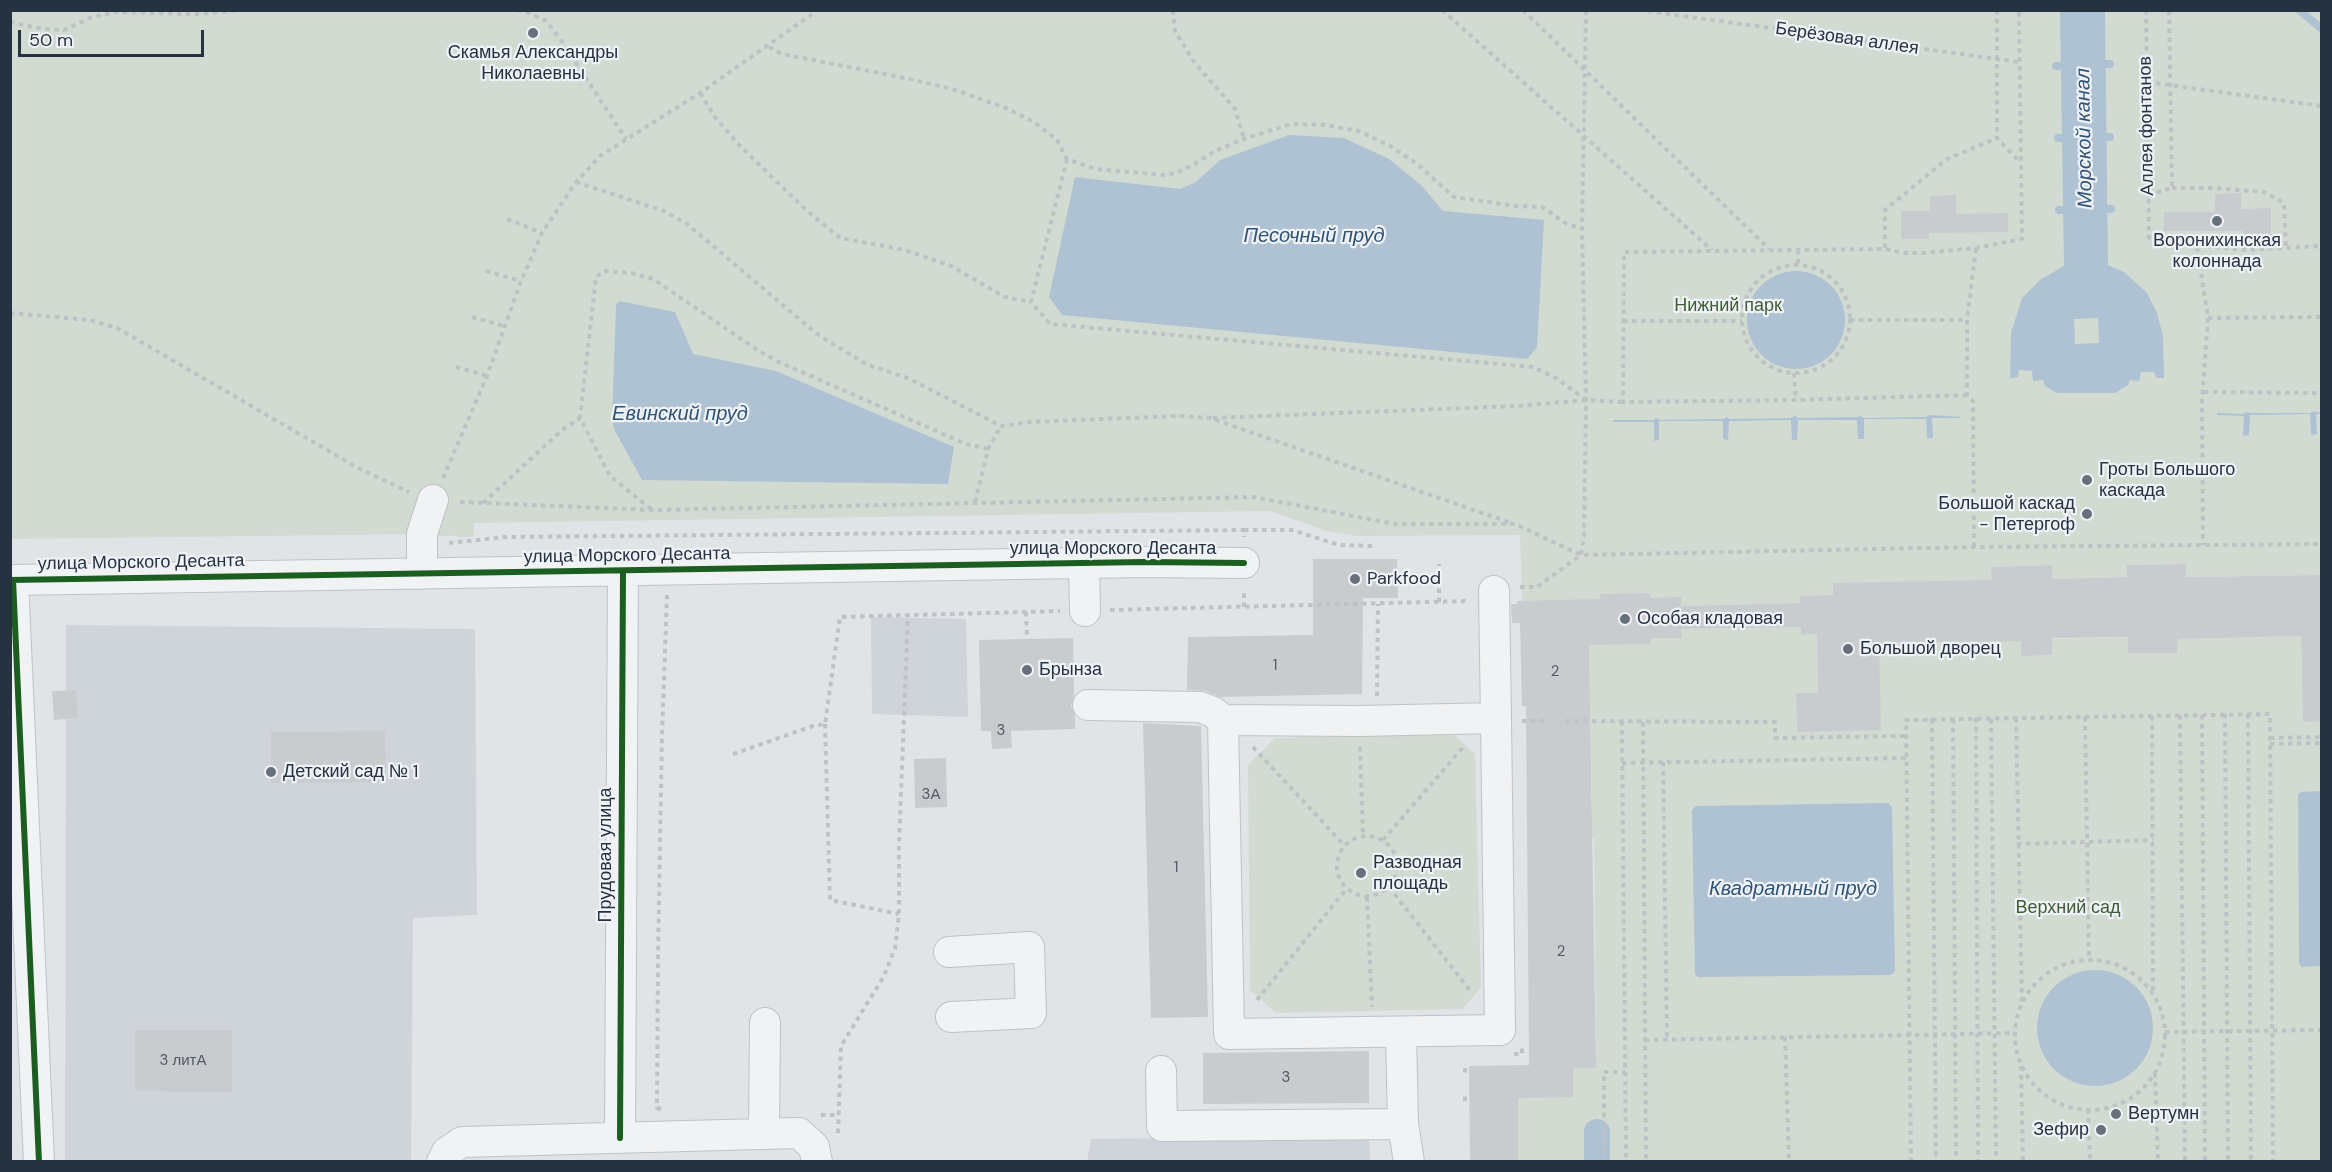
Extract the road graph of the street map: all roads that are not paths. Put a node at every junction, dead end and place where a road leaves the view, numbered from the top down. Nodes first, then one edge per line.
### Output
1 (433, 500) road end
2 (422, 560) junction
3 (1084, 563) junction
4 (1244, 563) dead end
5 (623, 571) junction
6 (12, 580) edge
7 (1508, 589) road end
8 (1085, 611) dead end
9 (1088, 705) dead end
10 (1496, 718) junction
11 (1224, 720) junction
12 (949, 952) dead end
13 (951, 1017) dead end
14 (765, 1023) dead end
15 (1401, 1032) junction
16 (1161, 1071) dead end
17 (1403, 1113) junction
18 (764, 1133) junction
19 (620, 1138) junction
20 (39, 1161) edge
21 (442, 1161) edge
22 (817, 1161) edge
23 (1409, 1161) edge

1 - 2 street
2 - 5 street, улица Морского Десанта
2 - 6 street, улица Морского Десанта
3 - 4 street, улица Морского Десанта
3 - 5 street, улица Морского Десанта
3 - 8 street
5 - 19 street, Прудовая улица
6 - 20 street
7 - 10 street
9 - 11 street
10 - 11 street
10 - 15 street
11 - 15 street
12 - 13 street
14 - 18 street
15 - 17 street
16 - 17 street
17 - 23 street
18 - 19 street
18 - 22 street
19 - 21 street

